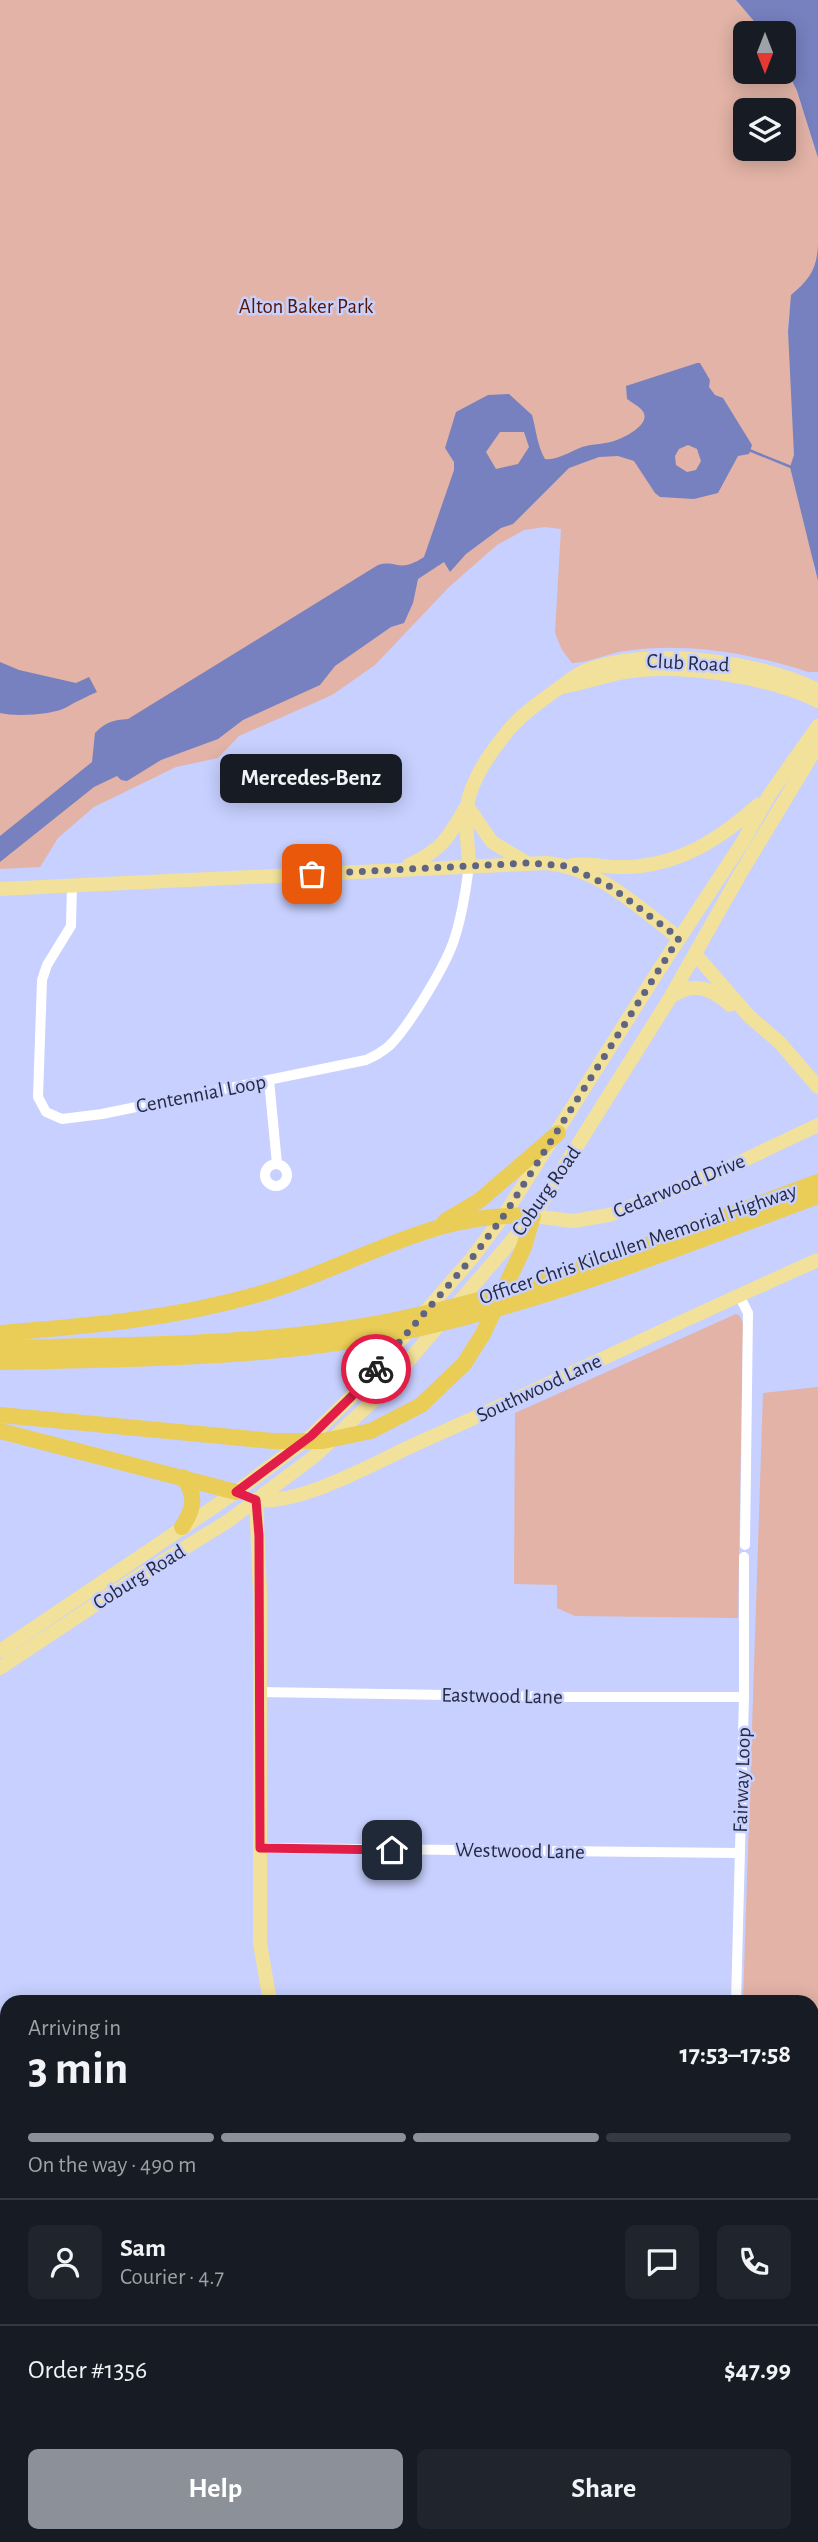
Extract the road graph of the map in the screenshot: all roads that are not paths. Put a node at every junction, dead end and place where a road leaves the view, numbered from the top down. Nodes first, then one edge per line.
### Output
1 (561, 687) junction
2 (818, 690) edge
3 (818, 701) edge
4 (818, 726) edge
5 (818, 745) edge
6 (789, 779) junction
7 (770, 794) junction
8 (467, 806) junction
9 (528, 863) junction
10 (469, 865) junction
11 (568, 866) junction
12 (400, 870) junction
13 (72, 886) junction
14 (0, 890) edge
15 (712, 925) junction
16 (679, 938) junction
17 (695, 954) junction
18 (670, 998) junction
19 (750, 1016) junction
20 (780, 1043) junction
21 (818, 1069) edge
22 (269, 1080) junction
23 (818, 1087) edge
24 (818, 1125) edge
25 (558, 1133) junction
26 (277, 1164) dead end
27 (818, 1182) edge
28 (818, 1196) edge
29 (505, 1214) junction
30 (460, 1216) junction
31 (533, 1216) junction
32 (818, 1260) edge
33 (739, 1295) junction
34 (409, 1331) junction
35 (0, 1333) edge
36 (0, 1348) edge
37 (0, 1362) edge
38 (0, 1415) edge
39 (0, 1431) edge
40 (183, 1477) junction
41 (236, 1492) junction
42 (256, 1500) junction
43 (182, 1527) junction
44 (745, 1545) dead end
45 (744, 1557) dead end
46 (0, 1651) edge
47 (0, 1668) edge
48 (259, 1692) junction
49 (744, 1697) junction
50 (260, 1848) junction
51 (739, 1853) junction
52 (269, 1995) edge
53 (736, 1995) edge

1 - 2 main road, Club Road
1 - 3 main road, Club Road
1 - 8 main road, Club Road
4 - 6 main road, Coburg Road
5 - 6 main road, Coburg Road
6 - 7 main road, Coburg Road
6 - 15 main road, Coburg Road
7 - 11 main road
7 - 16 main road, Coburg Road
8 - 9 main road
8 - 10 main road, Club Road
8 - 12 main road
9 - 10 main road
9 - 11 main road
10 - 12 main road
10 - 22 street, Centennial Loop
11 - 16 main road
12 - 13 main road
13 - 14 main road
13 - 22 street, Centennial Loop
15 - 16 main road
15 - 17 main road, Coburg Road
16 - 25 main road, Coburg Road
17 - 18 main road, Coburg Road
17 - 19 main road
18 - 19 main road
18 - 31 main road, Coburg Road
19 - 20 main road
20 - 21 main road
20 - 23 main road
22 - 26 street
24 - 31 main road, Cedarwood Drive
25 - 29 main road, Coburg Road
25 - 30 highway
27 - 36 highway, Officer Chris Kilcullen Memorial Highway
28 - 34 highway, Officer Chris Kilcullen Memorial Highway
29 - 30 highway
29 - 31 highway
29 - 34 main road, Coburg Road
30 - 35 highway
31 - 38 highway
31 - 42 main road, Coburg Road
32 - 33 main road, Southwood Lane
33 - 42 main road, Southwood Lane
33 - 44 street
34 - 37 highway, Officer Chris Kilcullen Memorial Highway
34 - 41 main road, Coburg Road
39 - 40 highway
40 - 41 highway
40 - 43 highway
41 - 42 main road
41 - 43 main road, Coburg Road
42 - 47 main road, Coburg Road
42 - 48 main road
43 - 46 main road, Coburg Road
45 - 49 street, Fairway Loop
48 - 49 street, Eastwood Lane
48 - 50 main road
49 - 51 street, Fairway Loop
50 - 51 street, Westwood Lane
50 - 52 main road
51 - 53 street, Fairway Loop

